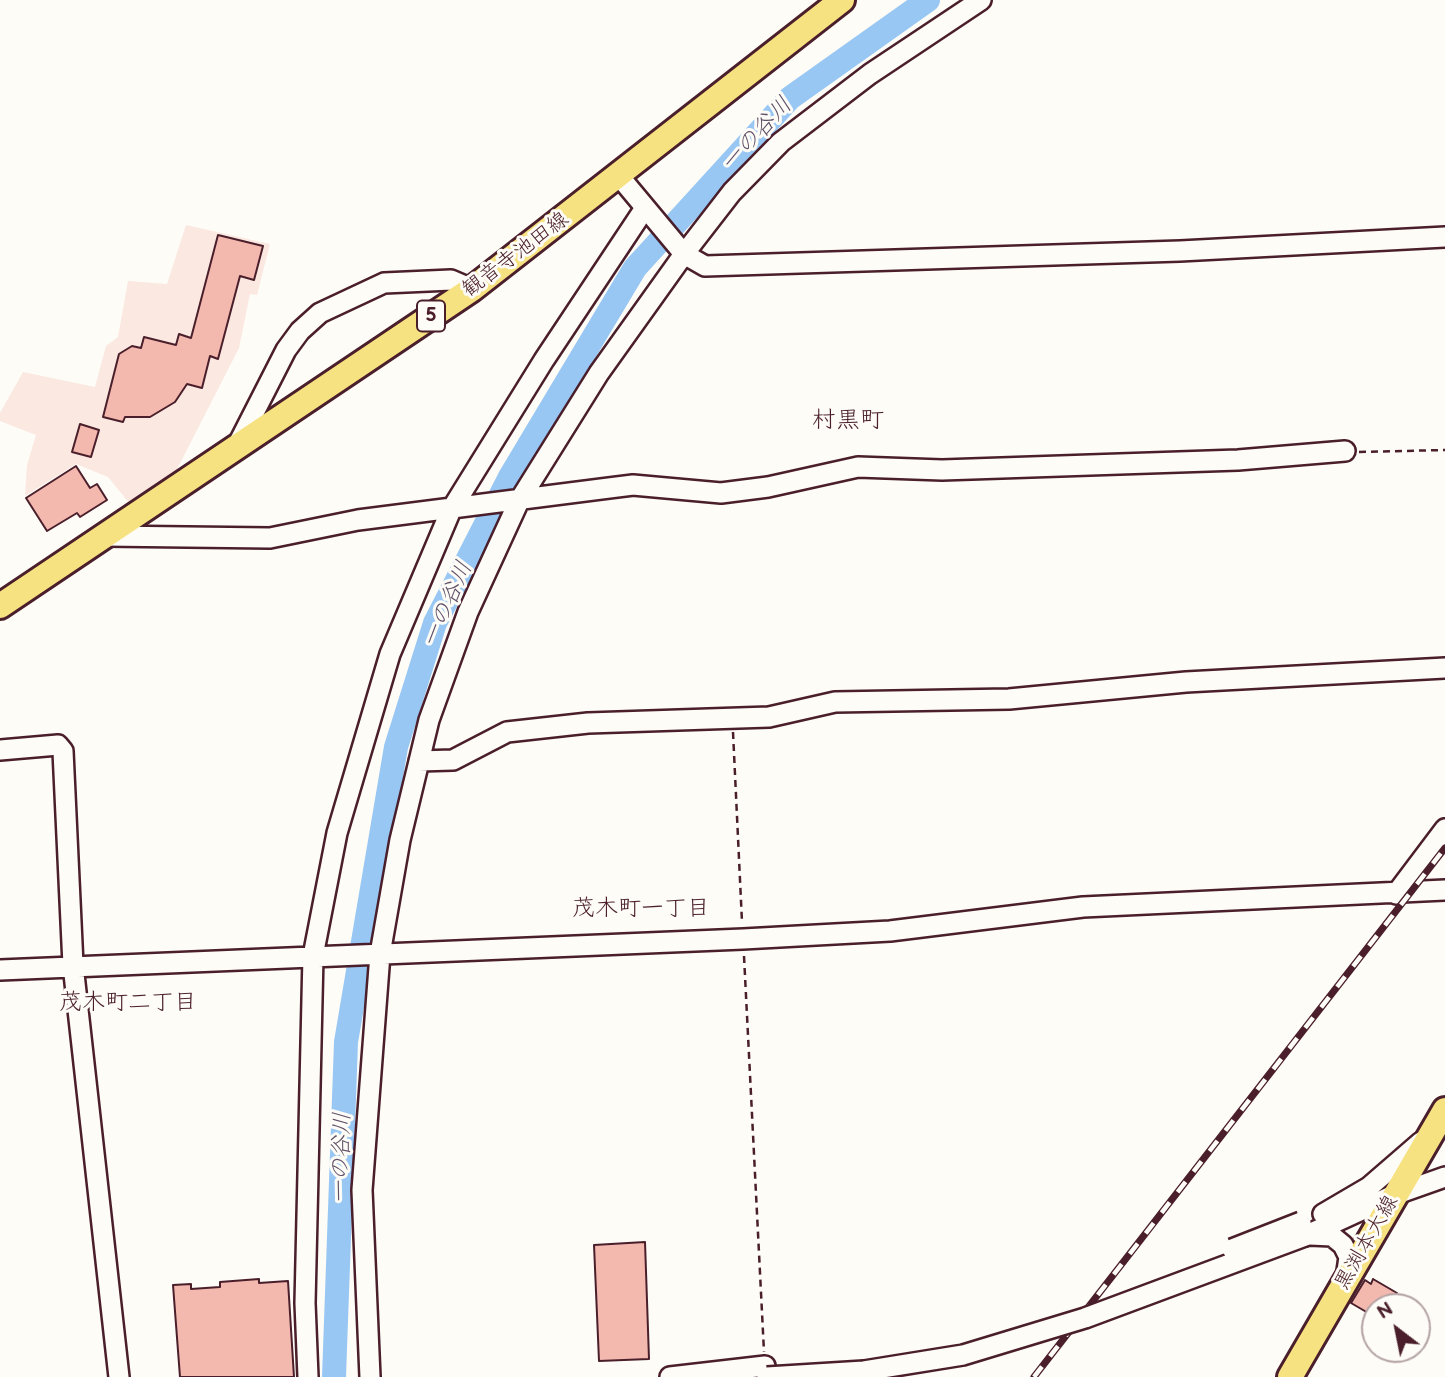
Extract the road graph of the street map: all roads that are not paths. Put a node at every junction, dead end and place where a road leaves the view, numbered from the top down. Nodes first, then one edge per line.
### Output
1 (842, 0) edge
2 (981, 0) edge
3 (619, 176) junction
4 (645, 208) junction
5 (1445, 237) edge
6 (684, 254) junction
7 (472, 289) junction
8 (237, 446) junction
9 (1345, 452) road end
10 (519, 501) junction
11 (451, 510) junction
12 (104, 536) junction
13 (0, 606) edge
14 (1445, 668) edge
15 (0, 750) edge
16 (419, 761) junction
17 (1445, 829) edge
18 (1445, 890) edge
19 (1396, 894) junction
20 (380, 954) junction
21 (313, 956) junction
22 (73, 965) junction
23 (0, 970) edge
24 (1445, 1110) edge
25 (1431, 1132) junction
26 (1445, 1177) edge
27 (1394, 1195) junction
28 (1360, 1211) junction
29 (1323, 1214) junction
30 (1303, 1228) junction
31 (1370, 1237) junction
32 (1346, 1279) junction
33 (764, 1370) edge
34 (119, 1377) edge
35 (308, 1377) edge
36 (370, 1377) edge
37 (670, 1377) edge
38 (1290, 1377) edge

1 - 3 main road, 観音寺池田線 / 5
2 - 6 street
3 - 4 street
3 - 7 main road, 観音寺池田線 / 5
4 - 6 street
4 - 11 street
5 - 6 street
6 - 10 street
7 - 8 main road, 観音寺池田線 / 5
7 - 8 street
8 - 12 main road, 観音寺池田線 / 5
9 - 10 street
10 - 11 street
10 - 16 street
11 - 12 street
11 - 21 street
12 - 13 main road, 観音寺池田線 / 5
14 - 16 street
15 - 22 street
16 - 20 street
17 - 19 street
18 - 19 street
19 - 20 street
20 - 21 street
20 - 36 street
21 - 22 street
21 - 35 street
22 - 23 street
22 - 34 street
24 - 25 main road, 黒渕本大線
25 - 27 main road, 黒渕本大線
25 - 29 street
26 - 27 street
27 - 28 street
27 - 29 street
27 - 31 main road, 黒渕本大線
28 - 30 street
28 - 31 street
29 - 30 street
30 - 32 street
30 - 33 street, bridge
30 - 33 street, bridge
31 - 32 main road, 黒渕本大線
32 - 38 main road, 黒渕本大線
33 - 37 street

